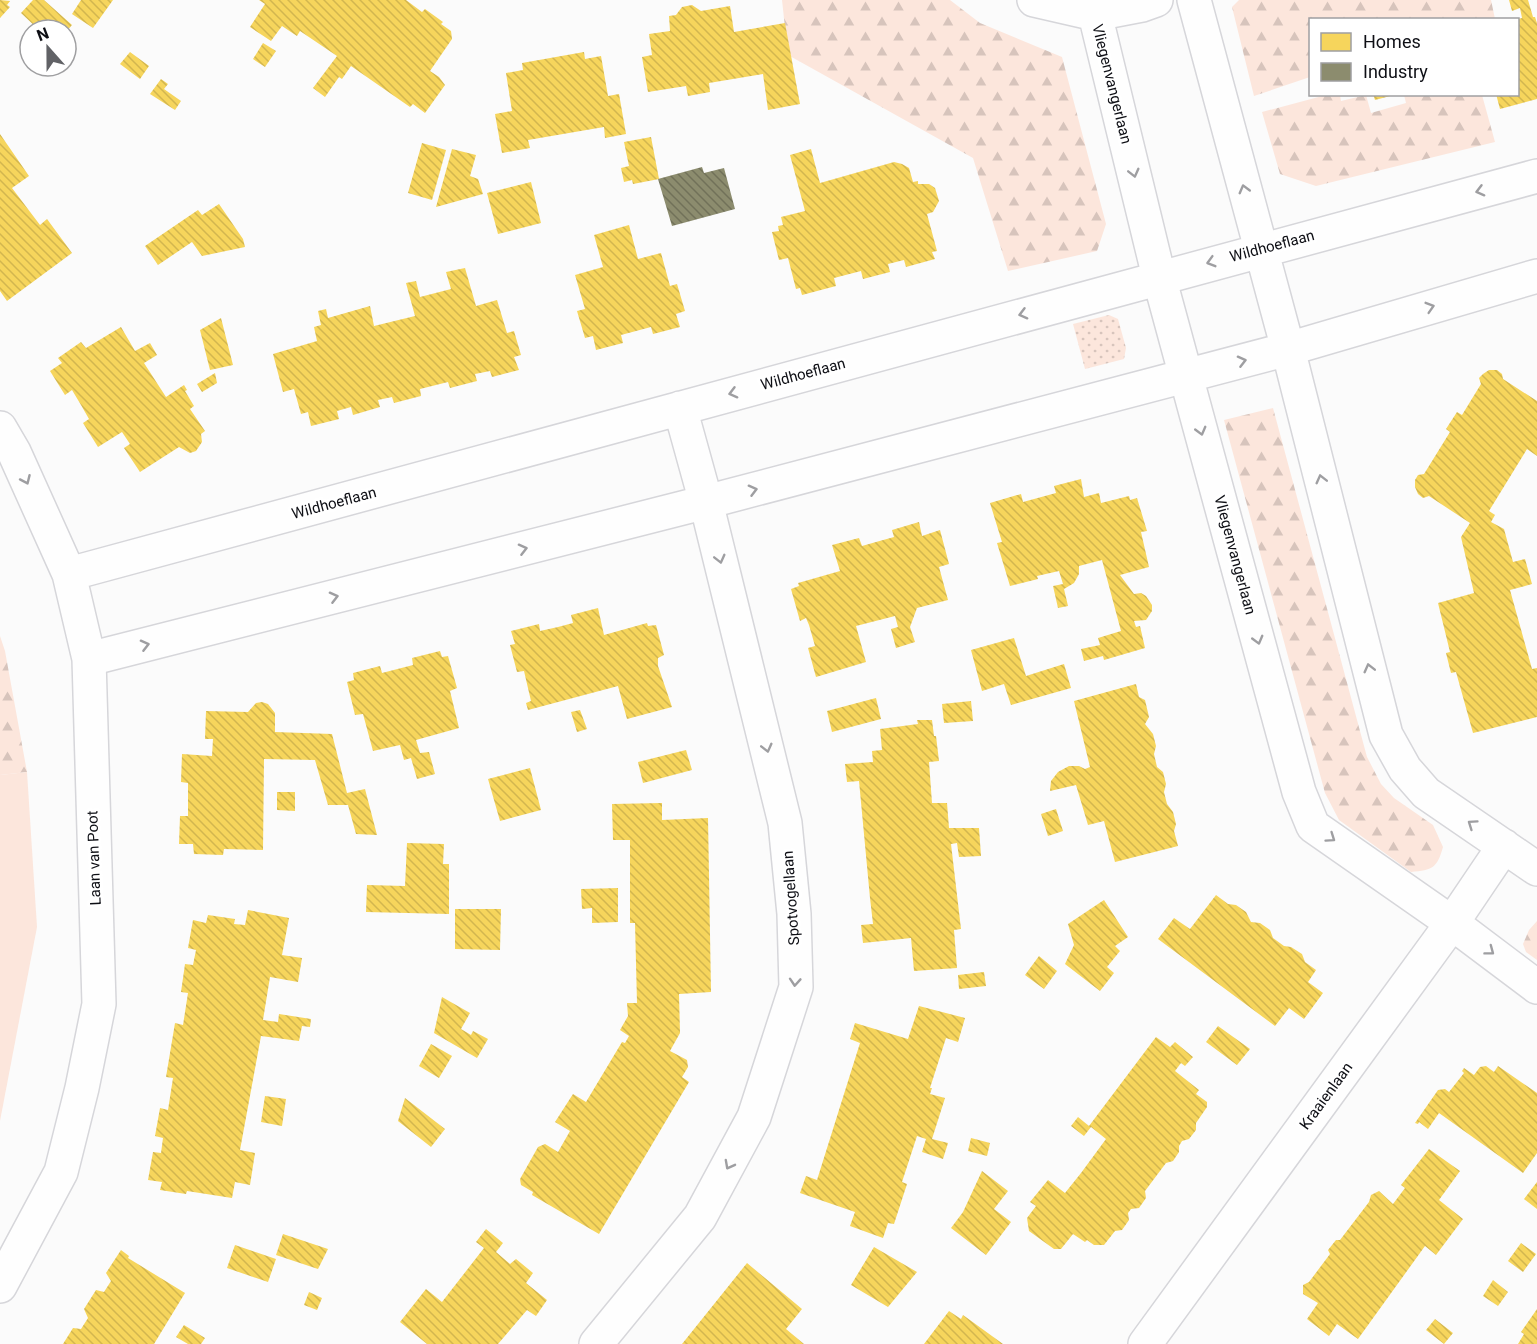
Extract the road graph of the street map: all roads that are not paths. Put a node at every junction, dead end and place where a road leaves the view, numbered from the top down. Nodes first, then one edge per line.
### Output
1 (1034, 0) edge
2 (1156, 0) edge
3 (1194, 0) edge
4 (1095, 14) junction
5 (1537, 176) edge
6 (1260, 249) junction
7 (1537, 276) edge
8 (1159, 277) junction
9 (1288, 349) junction
10 (1186, 375) junction
11 (680, 408) junction
12 (0, 428) edge
13 (706, 502) junction
14 (69, 574) junction
15 (89, 660) junction
16 (1504, 846) junction
17 (1537, 869) edge
18 (1452, 923) junction
19 (1537, 987) edge
20 (0, 1286) edge
21 (596, 1344) edge
22 (1145, 1344) edge

1 - 4 street
2 - 4 street
6 -> 3 street
4 -> 8 street, Vliegenvangerlaan
5 -> 6 street, Wildhoeflaan
6 -> 8 street, Wildhoeflaan
6 - 9 street
9 -> 7 street
8 - 10 street, Vliegenvangerlaan
8 -> 11 street, Wildhoeflaan
10 -> 9 street
16 -> 9 street
13 -> 10 street
10 -> 18 street, Vliegenvangerlaan
11 - 13 street, Spotvogellaan
11 - 14 street, Wildhoeflaan
12 -> 14 street, Laan van Poot
15 -> 13 street
13 -> 21 street, Spotvogellaan
14 - 15 street, Laan van Poot
15 - 20 street, Laan van Poot
16 - 17 street
16 - 18 street, Kraaienlaan
18 -> 19 street, Vliegenvangerlaan
18 - 22 street, Kraaienlaan

